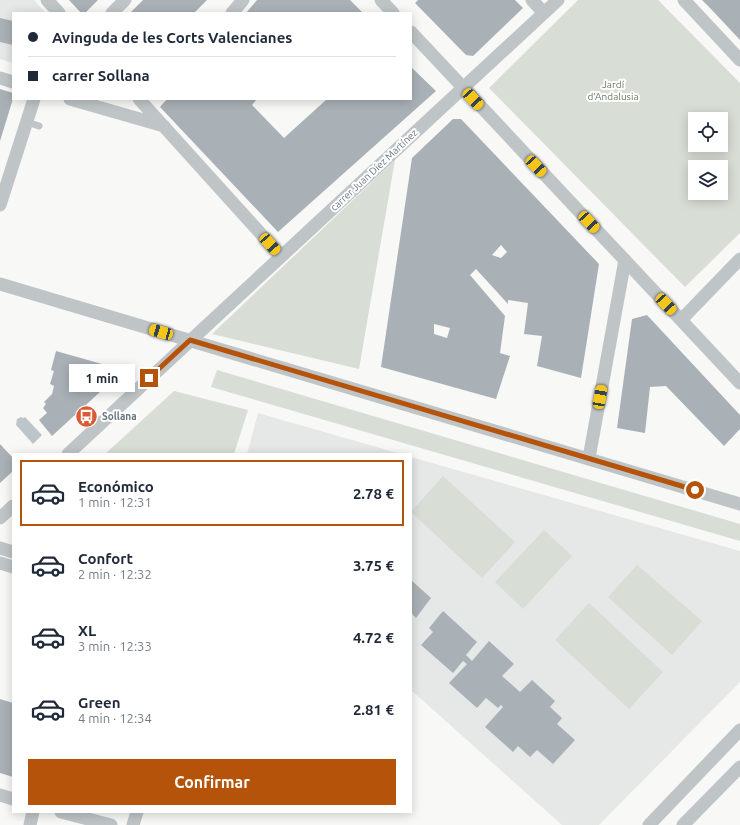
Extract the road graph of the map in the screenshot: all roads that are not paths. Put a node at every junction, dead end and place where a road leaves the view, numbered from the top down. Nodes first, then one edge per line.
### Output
1 (47, 0) edge
2 (125, 0) edge
3 (244, 0) edge
4 (381, 0) edge
5 (532, 0) edge
6 (558, 0) edge
7 (684, 0) edge
8 (58, 12) edge
9 (113, 12) edge
10 (233, 12) edge
11 (392, 12) edge
12 (544, 13) junction
13 (412, 33) edge
14 (740, 60) edge
15 (0, 78) edge
16 (12, 82) edge
17 (463, 88) junction
18 (34, 100) edge
19 (73, 100) edge
20 (144, 101) edge
21 (118, 113) junction
22 (164, 126) junction
23 (0, 205) edge
24 (281, 256) junction
25 (740, 259) edge
26 (625, 260) junction
27 (0, 284) edge
28 (682, 320) junction
29 (190, 340) junction
30 (740, 383) edge
31 (69, 453) edge
32 (589, 458) junction
33 (740, 504) edge
34 (12, 507) edge
35 (0, 518) edge
36 (0, 548) edge
37 (12, 552) edge
38 (0, 564) edge
39 (12, 567) edge
40 (740, 730) edge
41 (740, 768) edge
42 (0, 795) edge
43 (12, 799) edge
44 (33, 813) edge
45 (65, 813) edge
46 (137, 813) edge
47 (30, 825) edge
48 (111, 825) edge
49 (133, 825) edge
50 (648, 825) edge
51 (683, 825) edge

1 - 8 street
2 - 9 street
3 - 10 street
4 - 11 street
5 - 12 street
6 - 12 street, carrer Juan Díez Martínez
7 - 14 street
12 - 17 street, carrer Juan Díez Martínez
13 - 17 street
15 - 16 street
17 - 24 street, carrer Juan Díez Martínez
17 - 26 street
18 - 23 street
19 - 21 street
20 - 21 street
20 - 22 street
21 - 22 street
22 - 24 street
24 - 29 street, carrer Juan Díez Martínez
25 - 28 street
26 - 28 street
26 - 32 street
27 - 29 street
28 - 30 street
29 - 31 street, carrer Juan Díez Martínez
29 - 32 street
32 - 33 street
34 - 35 street
36 - 37 street
38 - 39 street
40 - 50 street
41 - 51 street
42 - 43 street
44 - 47 street
45 - 48 street
46 - 49 street

